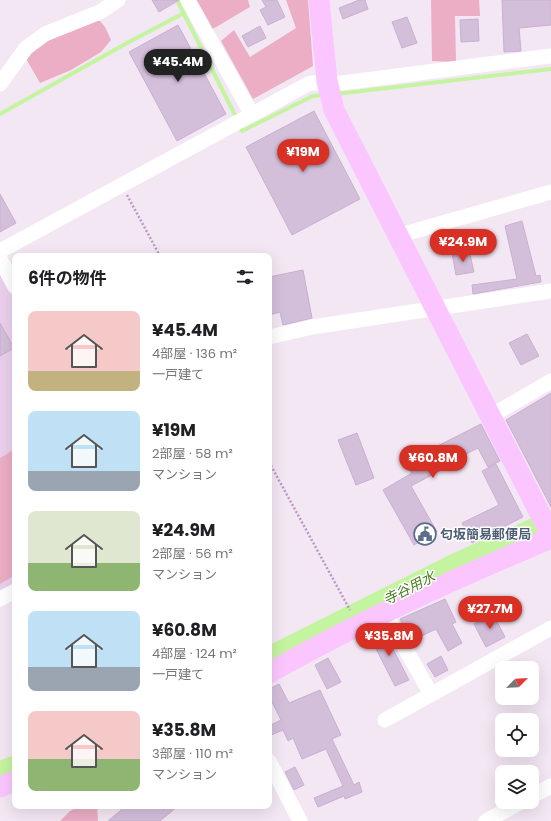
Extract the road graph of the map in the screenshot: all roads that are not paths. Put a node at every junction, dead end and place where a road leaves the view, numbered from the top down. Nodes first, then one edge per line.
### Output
1 (118, 0) edge
2 (188, 0) edge
3 (319, 0) edge
4 (551, 56) edge
5 (327, 82) junction
6 (0, 84) edge
7 (251, 113) junction
8 (551, 192) edge
9 (397, 236) junction
10 (0, 251) edge
11 (0, 259) edge
12 (12, 281) edge
13 (551, 290) edge
14 (437, 309) junction
15 (272, 336) edge
16 (551, 381) edge
17 (491, 416) junction
18 (551, 536) edge
19 (12, 593) edge
20 (0, 599) edge
21 (385, 613) junction
22 (551, 628) edge
23 (272, 671) edge
24 (431, 694) junction
25 (385, 720) dead end
26 (272, 768) edge
27 (12, 782) edge
28 (551, 786) edge
29 (0, 787) edge
30 (539, 792) edge
31 (508, 809) edge
32 (300, 821) edge
33 (486, 821) edge

1 - 6 street
2 - 7 street
3 - 5 street
4 - 5 street
5 - 7 street
5 - 9 street
7 - 10 street
8 - 9 street
9 - 14 street
11 - 12 street
13 - 14 street
14 - 15 street
14 - 17 street
16 - 17 street
17 - 18 street
18 - 21 street
19 - 20 street
21 - 23 street
21 - 24 street
22 - 24 street
24 - 25 street
26 - 32 street
27 - 29 street
28 - 30 street
31 - 33 street

